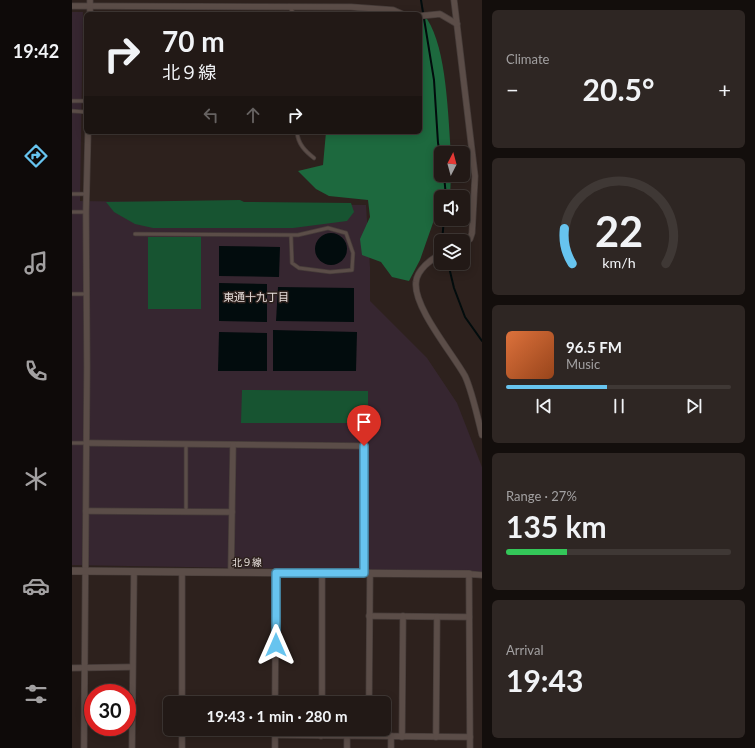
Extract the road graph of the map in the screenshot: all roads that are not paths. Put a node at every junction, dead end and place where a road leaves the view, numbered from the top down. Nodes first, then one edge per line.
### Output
1 (454, 0) edge
2 (90, 3) edge
3 (72, 6) edge
4 (289, 6) junction
5 (293, 12) edge
6 (398, 12) edge
7 (422, 16) edge
8 (457, 24) junction
9 (72, 101) edge
10 (84, 101) edge
11 (72, 112) edge
12 (84, 112) edge
13 (88, 134) edge
14 (297, 134) edge
15 (314, 158) dead end
16 (72, 194) edge
17 (87, 194) junction
18 (72, 212) edge
19 (86, 212) junction
20 (135, 234) dead end
21 (291, 235) junction
22 (470, 240) edge
23 (434, 258) edge
24 (72, 294) edge
25 (87, 294) junction
26 (482, 435) edge
27 (72, 443) edge
28 (87, 443) junction
29 (186, 444) junction
30 (233, 445) junction
31 (86, 511) junction
32 (186, 512) junction
33 (232, 512) junction
34 (72, 571) edge
35 (86, 571) junction
36 (134, 572) junction
37 (182, 572) junction
38 (231, 572) junction
39 (276, 573) junction
40 (322, 573) junction
41 (367, 573) junction
42 (469, 574) junction
43 (482, 575) edge
44 (370, 616) junction
45 (403, 616) junction
46 (437, 617) junction
47 (469, 617) junction
48 (132, 667) junction
49 (72, 668) edge
50 (85, 668) junction
51 (182, 696) edge
52 (275, 696) edge
53 (322, 696) edge
54 (369, 696) edge
55 (182, 736) edge
56 (275, 736) edge
57 (348, 736) edge
58 (391, 736) joint
59 (402, 736) junction
60 (436, 737) junction
61 (470, 737) junction
62 (84, 748) edge
63 (132, 748) edge
64 (182, 748) edge
65 (275, 748) edge
66 (347, 748) edge
67 (391, 748) edge
68 (470, 748) edge

1 - 8 street
2 - 3 street
2 - 4 street
4 - 5 lane
4 - 6 street
7 - 8 street
8 - 22 street
9 - 10 lane
11 - 12 lane
13 - 17 street
14 - 15 lane
16 - 17 lane
17 - 19 street
18 - 19 lane
19 - 25 street
20 - 21 lane
21 - 21 lane
23 - 26 street
24 - 25 lane
25 - 28 street
27 - 28 lane
28 - 29 street
28 - 31 street
29 - 30 street
29 - 32 lane
30 - 33 street
30 - 41 street
31 - 32 street
31 - 35 street
32 - 33 street
33 - 38 street
34 - 35 street, 北９線
35 - 36 street, 北９線
35 - 50 street
36 - 37 street, 北９線
36 - 48 street
37 - 38 street, 北９線
37 - 51 street
38 - 39 street, 北９線
39 - 40 street, 北９線
39 - 52 street
40 - 41 street, 北９線
40 - 53 street
41 - 42 street, 北９線
41 - 44 street
42 - 43 street
42 - 47 street
44 - 45 street
44 - 54 street
45 - 46 street
45 - 59 street
46 - 47 street
46 - 60 street
47 - 61 street
48 - 50 street
48 - 63 street
49 - 50 street
50 - 62 street
55 - 64 street
56 - 65 street
57 - 66 street
58 - 59 street
58 - 67 street
59 - 60 street
60 - 61 street
61 - 68 street

